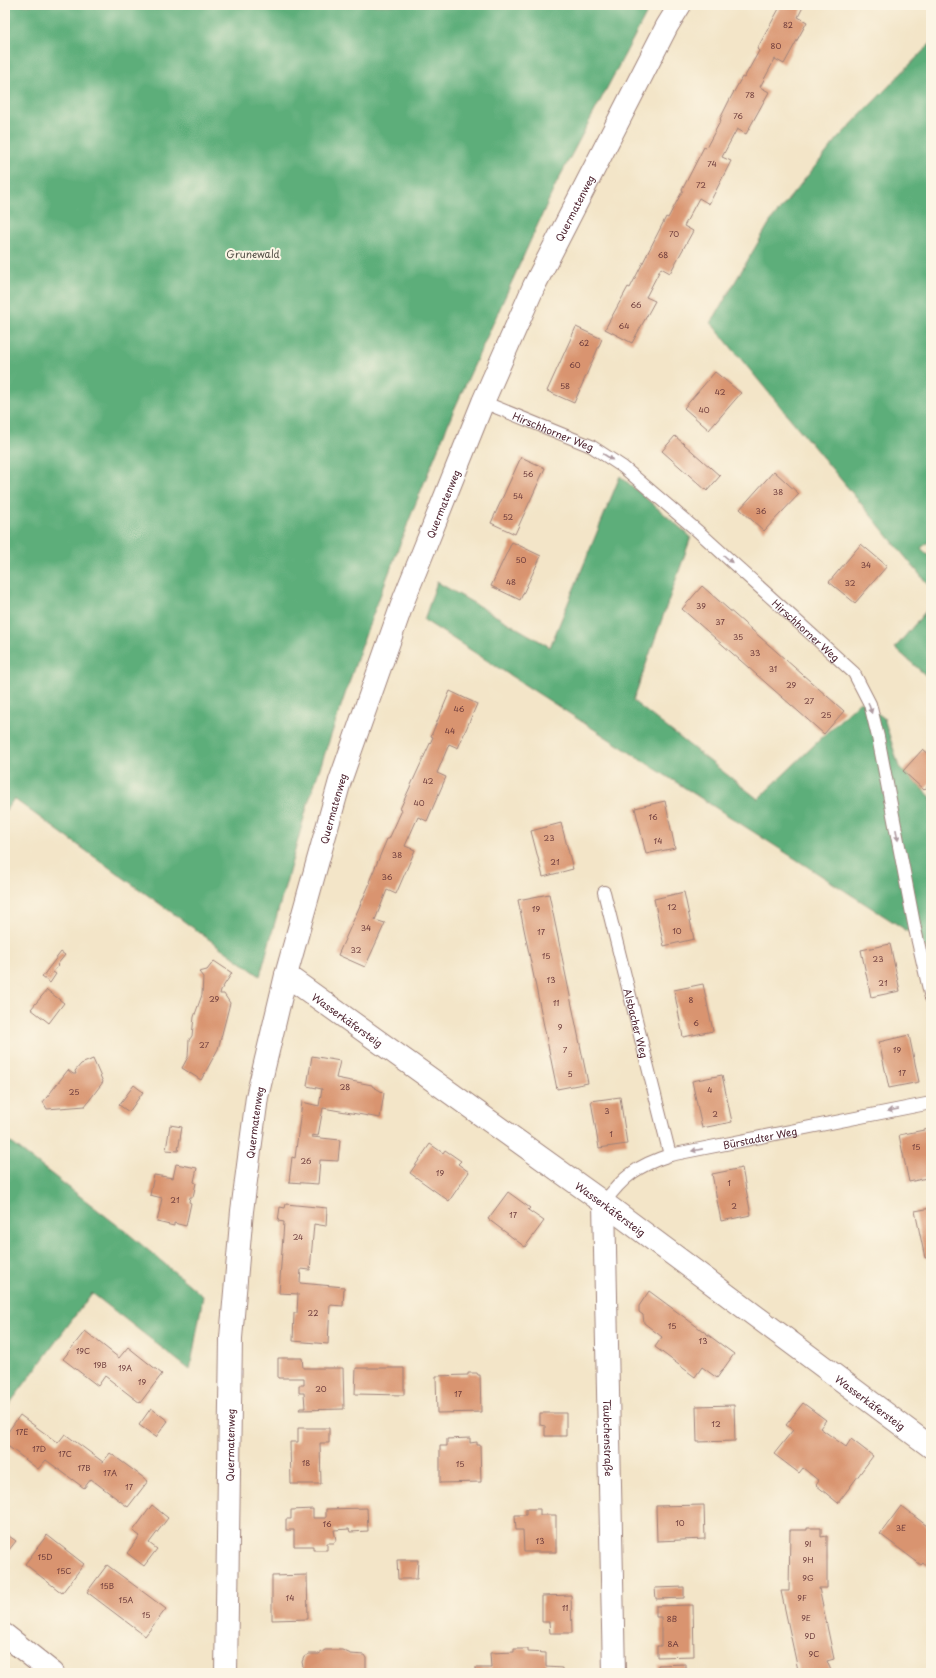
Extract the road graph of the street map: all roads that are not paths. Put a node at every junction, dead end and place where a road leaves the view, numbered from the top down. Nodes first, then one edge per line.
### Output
1 (680, 5) edge
2 (483, 402) junction
3 (604, 892) dead end
4 (286, 975) junction
5 (931, 998) edge
6 (931, 1102) edge
7 (670, 1155) junction
8 (604, 1203) junction
9 (931, 1447) edge
10 (5, 1635) edge
11 (53, 1673) edge
12 (226, 1673) edge
13 (614, 1673) edge

1 - 2 street, Quermatenweg
2 - 4 street, Quermatenweg
2 -> 5 lane, Hirschhorner Weg
3 - 7 lane, Alsbacher Weg
4 - 8 street, Wasserkäfersteig
4 - 12 street, Quermatenweg
6 -> 7 lane, Bürstadter Weg
7 - 8 lane, Bürstadter Weg
8 - 9 street, Wasserkäfersteig
8 - 13 street, Täubchenstraße
10 - 11 street

